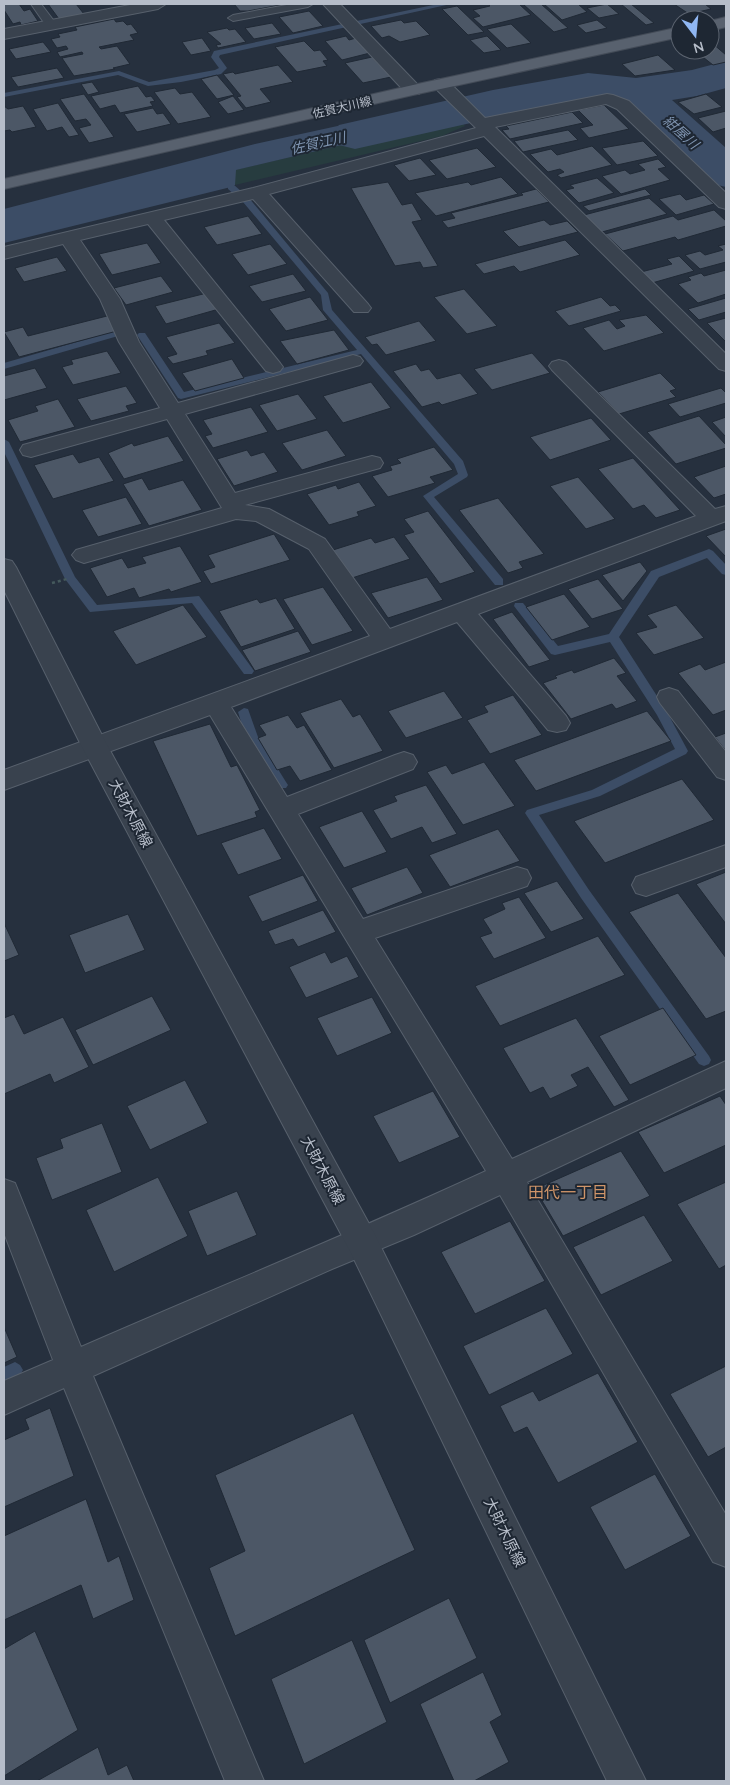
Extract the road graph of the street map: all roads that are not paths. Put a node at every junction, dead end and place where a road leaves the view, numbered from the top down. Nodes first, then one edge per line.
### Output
1 (36, 4) edge
2 (158, 4) edge
3 (308, 4) edge
4 (331, 4) edge
5 (232, 18) dead end
6 (51, 24) junction
7 (6, 31) edge
8 (670, 34) edge
9 (441, 84) junction
10 (413, 90) junction
11 (483, 125) junction
12 (4, 184) edge
13 (244, 195) junction
14 (726, 203) edge
15 (152, 216) junction
16 (68, 237) junction
17 (4, 253) edge
18 (361, 308) dead end
19 (353, 361) dead end
20 (559, 366) dead end
21 (726, 366) edge
22 (272, 367) dead end
23 (172, 411) junction
24 (31, 450) dead end
25 (372, 463) dead end
26 (234, 507) junction
27 (719, 516) edge
28 (84, 555) dead end
29 (4, 566) edge
30 (462, 612) junction
31 (385, 640) junction
32 (670, 697) dead end
33 (216, 703) junction
34 (557, 723) dead end
35 (94, 745) junction
36 (404, 762) dead end
37 (726, 770) edge
38 (4, 780) edge
39 (280, 810) junction
40 (726, 856) edge
41 (517, 878) dead end
42 (646, 885) dead end
43 (356, 933) junction
44 (726, 1074) edge
45 (507, 1178) junction
46 (4, 1192) edge
47 (362, 1242) junction
48 (72, 1366) junction
49 (4, 1398) edge
50 (726, 1549) edge
51 (244, 1781) edge
52 (627, 1781) edge

1 - 6 lane
2 - 6 street
3 - 5 lane
4 - 10 street
6 - 7 street
8 - 9 main road, 佐賀大川線
9 - 10 main road, 佐賀大川線
9 - 11 street
10 - 12 main road, 佐賀大川線
11 - 13 street
11 - 14 street
11 - 21 street
13 - 15 street
13 - 18 street
15 - 16 street
15 - 22 street
16 - 17 street
16 - 23 street
19 - 23 street
20 - 27 street
23 - 24 street
23 - 26 street
25 - 26 street
26 - 28 street
26 - 31 street
27 - 30 street
29 - 35 street, 大財木原線
30 - 31 street
30 - 34 street
31 - 33 street
32 - 37 street
33 - 35 street
33 - 39 street
35 - 38 street
35 - 47 street, 大財木原線
36 - 39 street
39 - 43 street
40 - 42 street
41 - 43 street
43 - 45 street
44 - 45 street
45 - 47 street
45 - 50 street
46 - 48 street
47 - 48 street
47 - 52 street, 大財木原線
48 - 49 street
48 - 51 street

